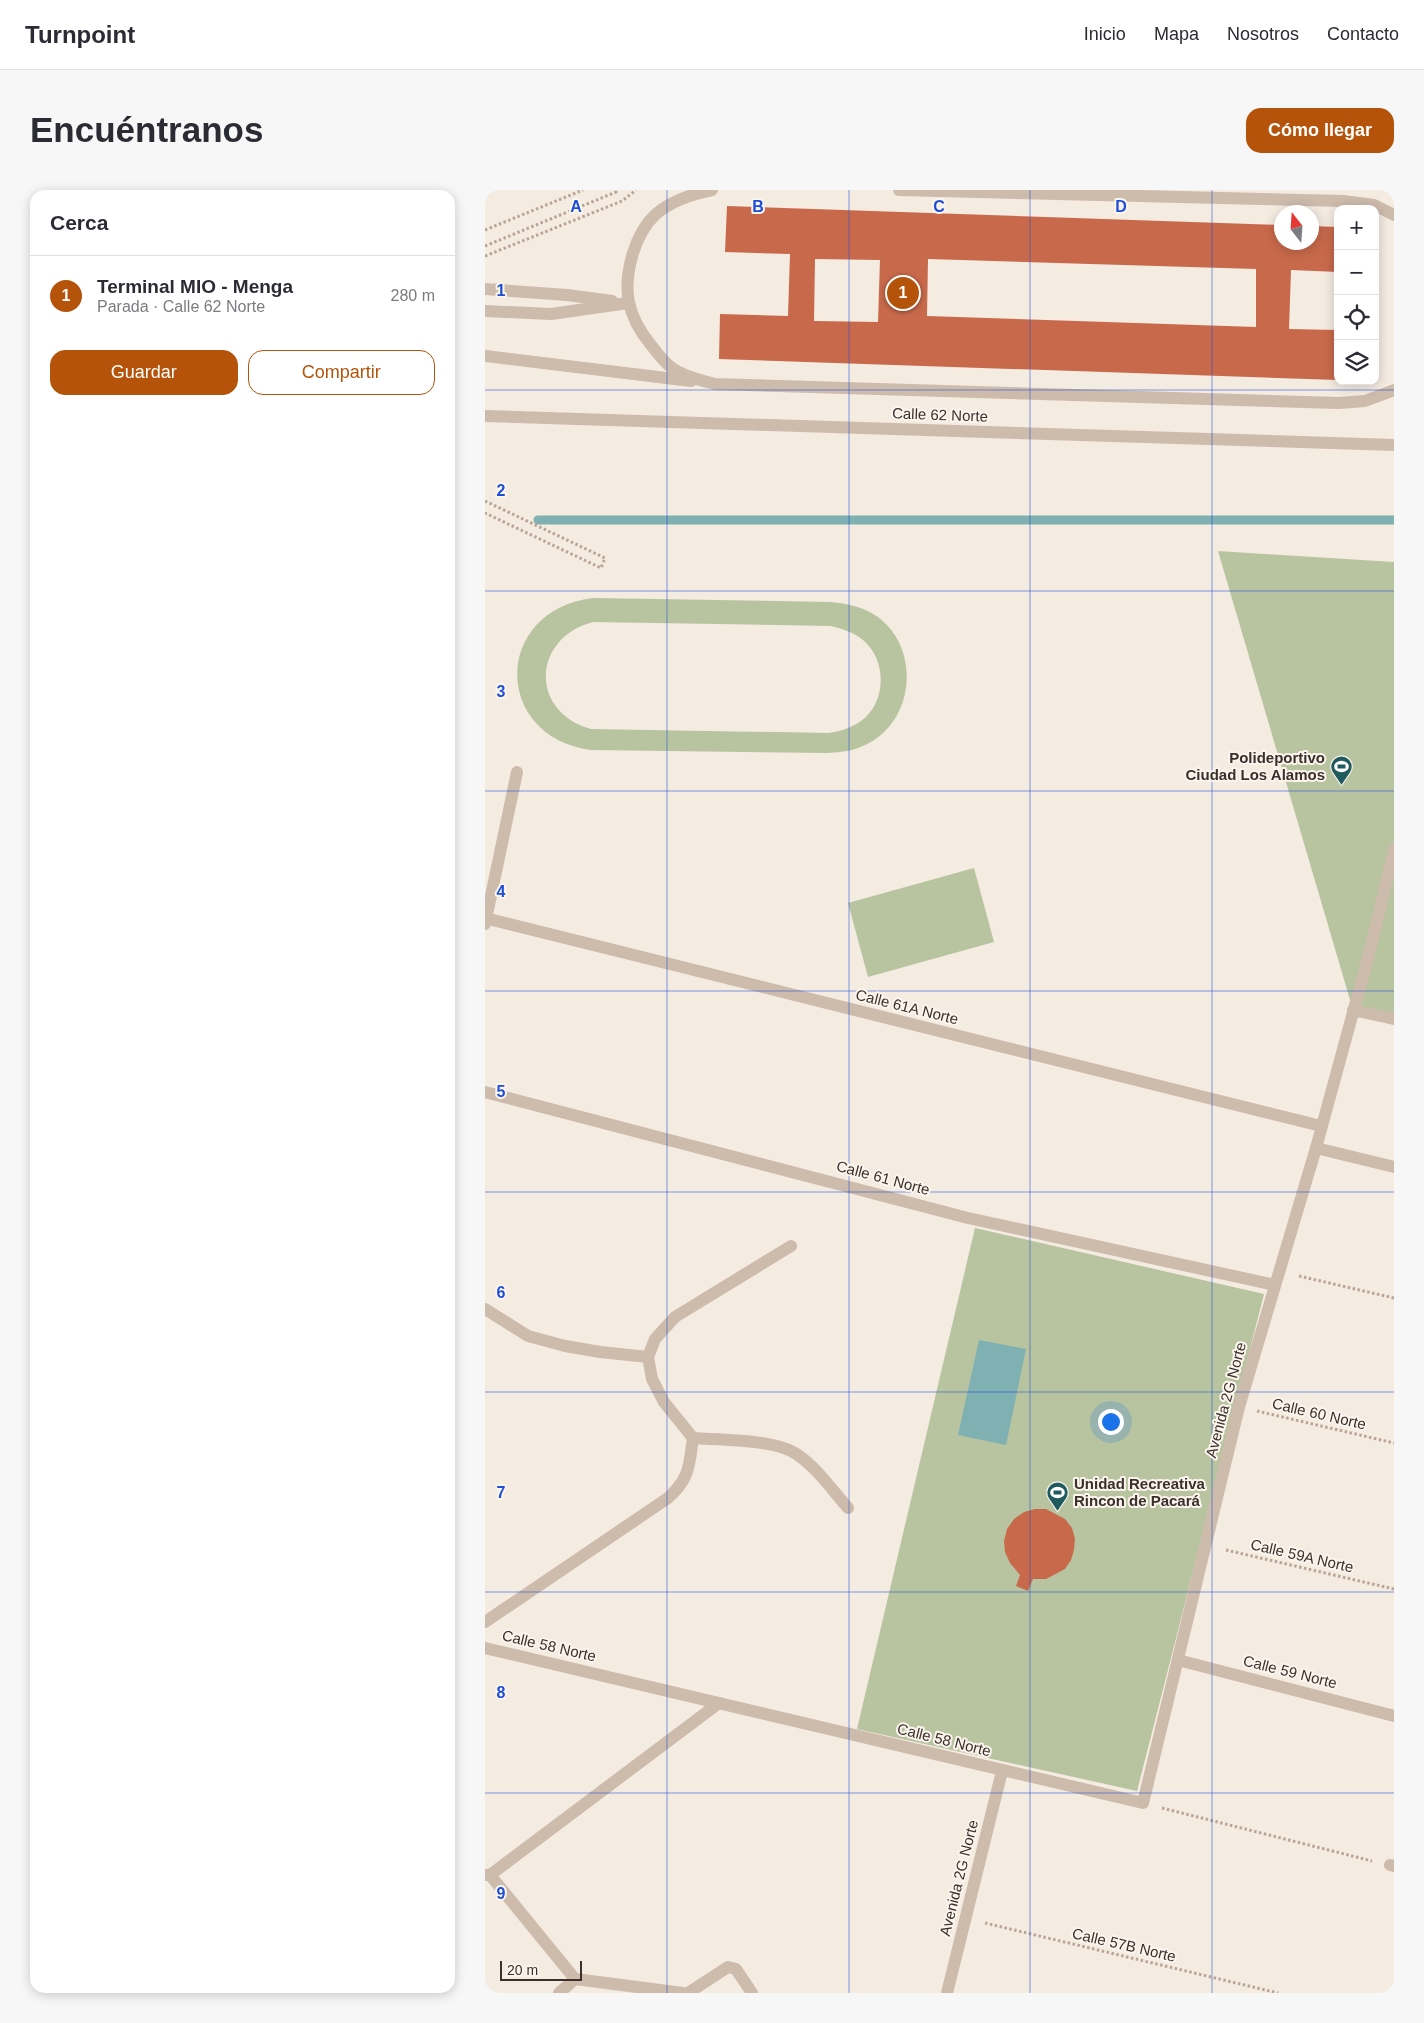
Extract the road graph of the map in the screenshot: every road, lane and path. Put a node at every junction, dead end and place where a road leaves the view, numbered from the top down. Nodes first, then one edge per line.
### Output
1 (583, 190) edge
2 (615, 190) edge
3 (636, 190) edge
4 (712, 190) edge
5 (899, 190) edge
6 (1394, 215) edge
7 (485, 230) edge
8 (485, 246) edge
9 (485, 256) edge
10 (485, 289) edge
11 (629, 303) junction
12 (485, 311) edge
13 (485, 356) edge
14 (715, 384) junction
15 (1394, 390) edge
16 (485, 416) edge
17 (1394, 445) edge
18 (485, 502) edge
19 (485, 514) edge
20 (517, 772) dead end
21 (1394, 849) edge
22 (486, 920) edge
23 (1353, 1010) junction
24 (1394, 1019) edge
25 (485, 1092) edge
26 (1321, 1126) junction
27 (1316, 1148) junction
28 (1394, 1167) edge
29 (791, 1246) dead end
30 (1279, 1272) junction
31 (1275, 1285) junction
32 (1394, 1298) edge
33 (485, 1309) edge
34 (648, 1356) junction
35 (1239, 1407) junction
36 (693, 1438) junction
37 (1394, 1443) edge
38 (848, 1508) dead end
39 (1205, 1545) junction
40 (1394, 1589) edge
41 (485, 1622) edge
42 (485, 1648) edge
43 (1177, 1660) junction
44 (719, 1703) junction
45 (1394, 1716) edge
46 (1002, 1771) junction
47 (1143, 1803) junction
48 (1392, 1865) edge
49 (488, 1874) edge
50 (965, 1918) junction
51 (575, 1979) junction
52 (559, 1993) edge
53 (683, 1993) edge
54 (688, 1993) edge
55 (752, 1993) edge
56 (947, 1993) edge
57 (1278, 1993) edge

1 - 7 path
2 - 8 path
3 - 9 path
4 - 11 street
5 - 6 street
10 - 11 street
11 - 12 street
11 - 14 street
13 - 14 street
14 - 15 street
16 - 17 street, Calle 62 Norte
18 - 19 path
20 - 22 street
21 - 23 street, Avenida 2G Norte
22 - 26 street, Calle 61A Norte
23 - 24 street
23 - 26 street, Avenida 2G Norte
25 - 31 street, Calle 61 Norte
26 - 27 street, Avenida 2G Norte
27 - 28 street
27 - 30 street, Avenida 2G Norte
29 - 34 street
30 - 31 street, Avenida 2G Norte
30 - 32 path
31 - 35 street, Avenida 2G Norte
33 - 34 street
34 - 36 street
35 - 37 path, Calle 60 Norte
35 - 39 street, Avenida 2G Norte
36 - 38 street
36 - 41 street
39 - 40 path, Calle 59A Norte
39 - 43 street, Avenida 2G Norte
42 - 44 street, Calle 58 Norte
43 - 45 street, Calle 59 Norte
43 - 47 street, Avenida 2G Norte
44 - 46 street, Calle 58 Norte
44 - 49 street
46 - 47 street, Calle 58 Norte
46 - 50 street, Avenida 2G Norte
47 - 48 path
49 - 51 street
50 - 56 street, Avenida 2G Norte
50 - 57 path, Calle 57B Norte
51 - 52 street
51 - 53 street
54 - 55 street

